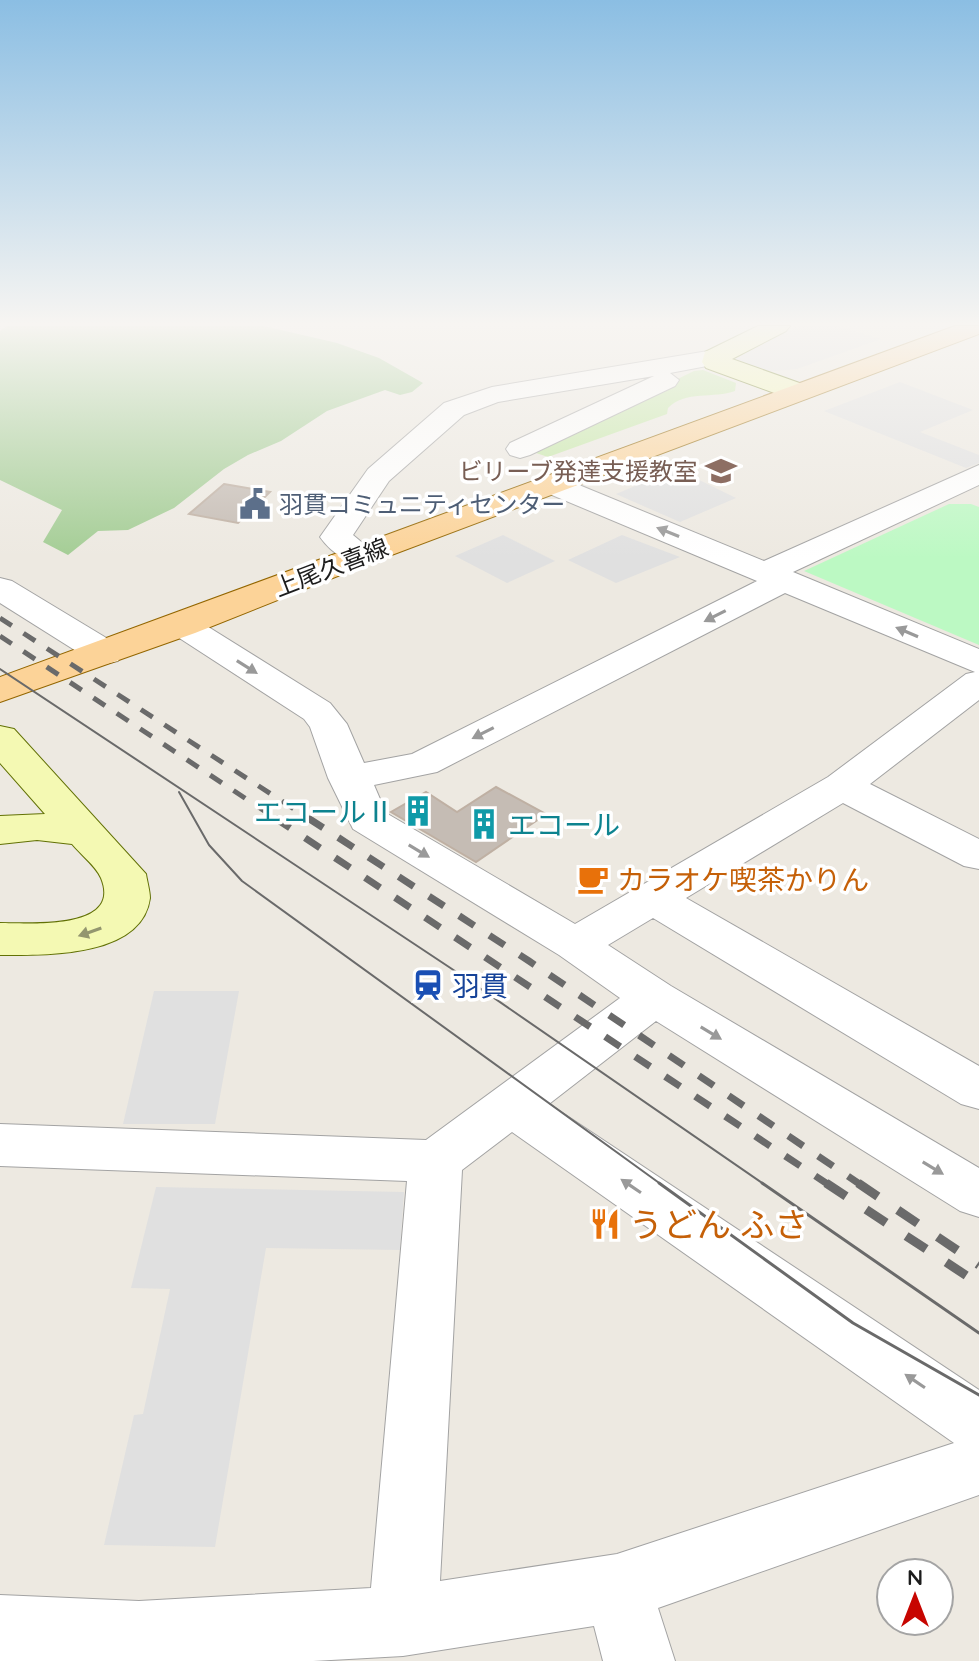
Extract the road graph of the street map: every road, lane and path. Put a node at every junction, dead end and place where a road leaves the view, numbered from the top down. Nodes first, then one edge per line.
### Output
1 (469, 404) edge
2 (617, 404) edge
3 (767, 404) edge
4 (520, 449) dead end
5 (551, 484) junction
6 (970, 486) edge
7 (361, 555) junction
8 (775, 576) junction
9 (0, 588) edge
10 (182, 625) junction
11 (105, 653) junction
12 (979, 662) edge
13 (979, 682) edge
14 (0, 690) edge
15 (0, 738) edge
16 (348, 778) junction
17 (842, 786) junction
18 (0, 830) edge
19 (83, 832) junction
20 (979, 856) edge
21 (653, 898) junction
22 (0, 939) edge
23 (575, 944) junction
24 (654, 998) junction
25 (979, 1090) edge
26 (512, 1105) junction
27 (0, 1145) edge
28 (436, 1161) junction
29 (979, 1195) edge
30 (979, 1425) edge
31 (979, 1465) edge
32 (617, 1588) junction
33 (403, 1621) junction
34 (0, 1630) edge
35 (639, 1661) edge

1 - 7 street
2 - 4 street
3 - 5 main road, 上尾久喜線
5 - 7 main road, 上尾久喜線
8 -> 5 street
6 - 8 street
7 - 10 main road, 上尾久喜線
12 -> 8 street
8 -> 16 street
9 - 11 street
10 - 11 main road, 上尾久喜線
10 -> 16 street
11 - 14 main road, 上尾久喜線
13 - 17 street
15 - 19 street
16 -> 23 street
17 - 20 street
17 - 21 street
18 - 19 street
19 -> 22 street
21 - 23 street
21 - 25 street
23 - 24 street
24 - 26 street
24 -> 29 street
26 - 28 street
30 -> 26 street
27 - 28 street
28 - 33 street
31 - 32 street
32 - 33 street
32 - 35 street
33 - 34 street

